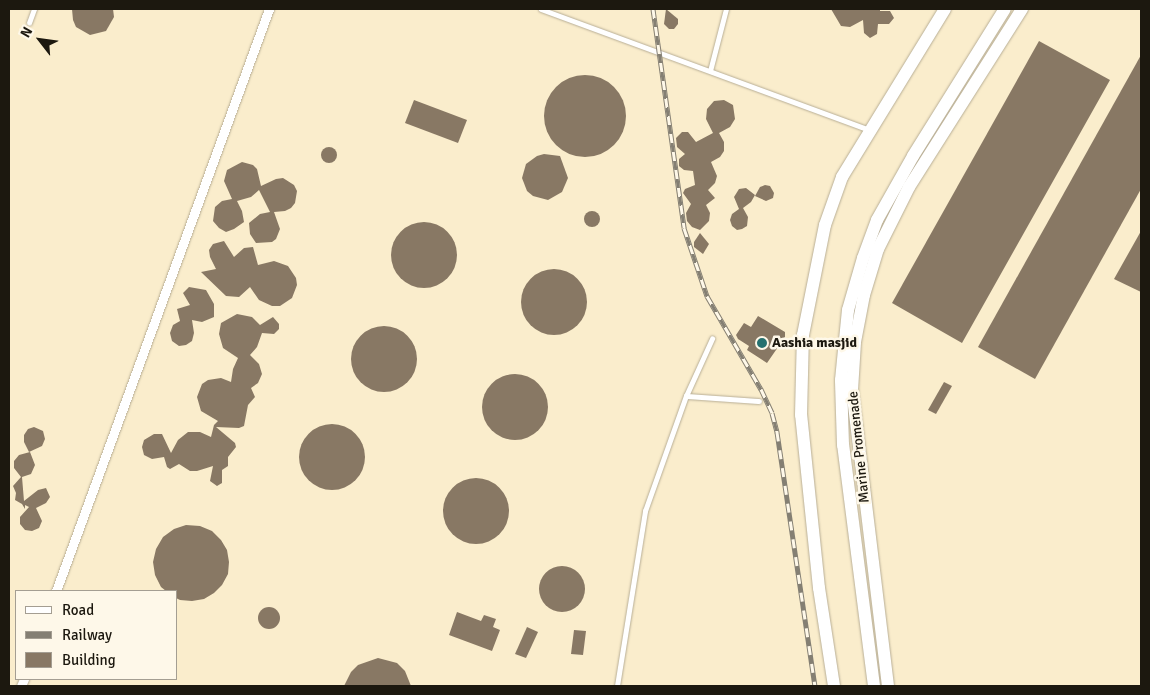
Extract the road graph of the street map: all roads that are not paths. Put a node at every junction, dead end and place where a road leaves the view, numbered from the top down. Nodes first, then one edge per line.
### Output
1 (34, 9) edge
2 (269, 9) edge
3 (540, 9) edge
4 (726, 9) edge
5 (944, 9) edge
6 (1005, 9) edge
7 (1022, 9) edge
8 (29, 23) dead end
9 (710, 72) junction
10 (870, 130) junction
11 (712, 339) dead end
12 (686, 396) junction
13 (759, 401) dead end
14 (56, 590) edge
15 (617, 686) edge
16 (834, 686) edge
17 (874, 686) edge
18 (888, 686) edge

1 - 8 lane
2 - 14 street
3 - 9 lane
4 - 9 lane
5 - 10 main road
6 - 17 main road, Marine Promenade
7 - 18 main road, Marine Promenade
9 - 10 lane
10 - 16 main road
11 - 12 lane
12 - 13 lane
12 - 15 lane

